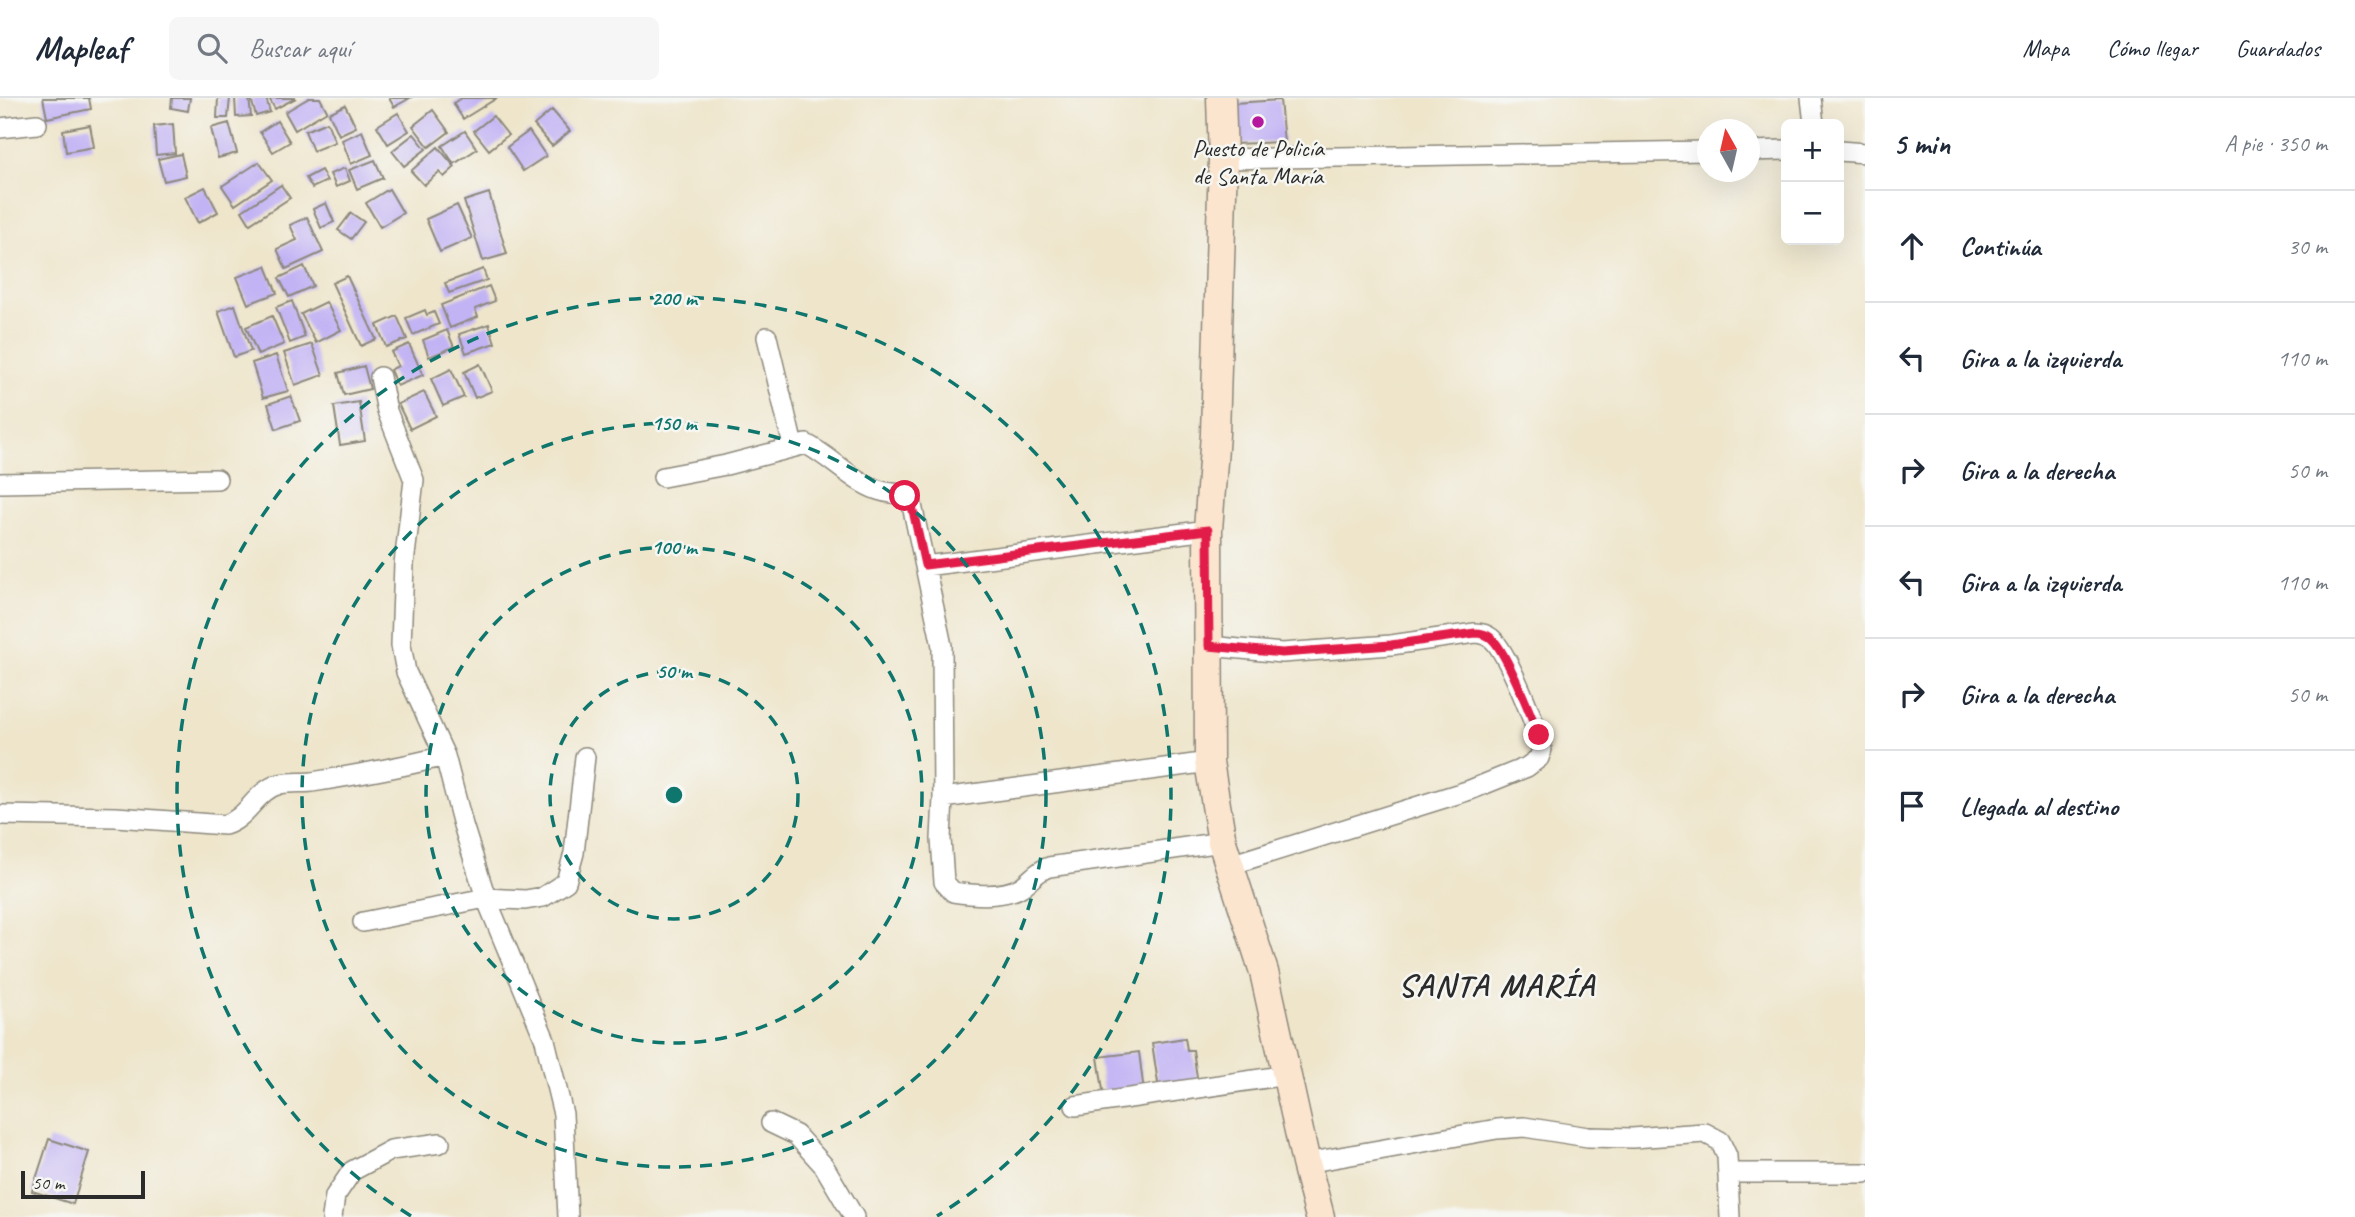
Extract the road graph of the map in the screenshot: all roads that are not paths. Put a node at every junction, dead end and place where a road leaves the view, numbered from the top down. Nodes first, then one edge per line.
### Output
1 (1221, 98) edge
2 (1811, 98) edge
3 (1813, 119) edge
4 (37, 124) dead end
5 (0, 128) edge
6 (1781, 150) edge
7 (1697, 151) edge
8 (1760, 151) edge
9 (1844, 151) edge
10 (1865, 153) edge
11 (1223, 159) junction
12 (767, 337) dead end
13 (380, 377) dead end
14 (793, 446) junction
15 (663, 477) dead end
16 (217, 479) dead end
17 (0, 483) edge
18 (1208, 530) junction
19 (925, 565) junction
20 (1209, 646) junction
21 (444, 756) junction
22 (585, 757) dead end
23 (1209, 762) junction
24 (943, 798) junction
25 (0, 815) edge
26 (1226, 853) junction
27 (486, 898) junction
28 (363, 922) dead end
29 (1287, 1075) junction
30 (1075, 1105) dead end
31 (771, 1123) dead end
32 (440, 1143) dead end
33 (1306, 1163) junction
34 (1728, 1173) junction
35 (1865, 1173) edge
36 (332, 1217) edge
37 (568, 1217) edge
38 (854, 1217) edge
39 (1320, 1217) edge
40 (1730, 1217) edge

1 - 11 street
2 - 3 street
4 - 5 street
6 - 8 street
7 - 11 street
9 - 10 street
11 - 18 street
12 - 14 street
13 - 21 street
14 - 15 street
14 - 19 street
16 - 17 street
18 - 19 street
18 - 20 street
19 - 24 street
20 - 23 street
20 - 26 street
21 - 25 street
21 - 27 street
22 - 27 street
23 - 24 street
23 - 26 street
24 - 26 street
26 - 29 street
27 - 28 street
27 - 37 street
29 - 30 street
29 - 33 street
31 - 38 street
32 - 36 street
33 - 34 street
33 - 39 street
34 - 35 street
34 - 40 street

